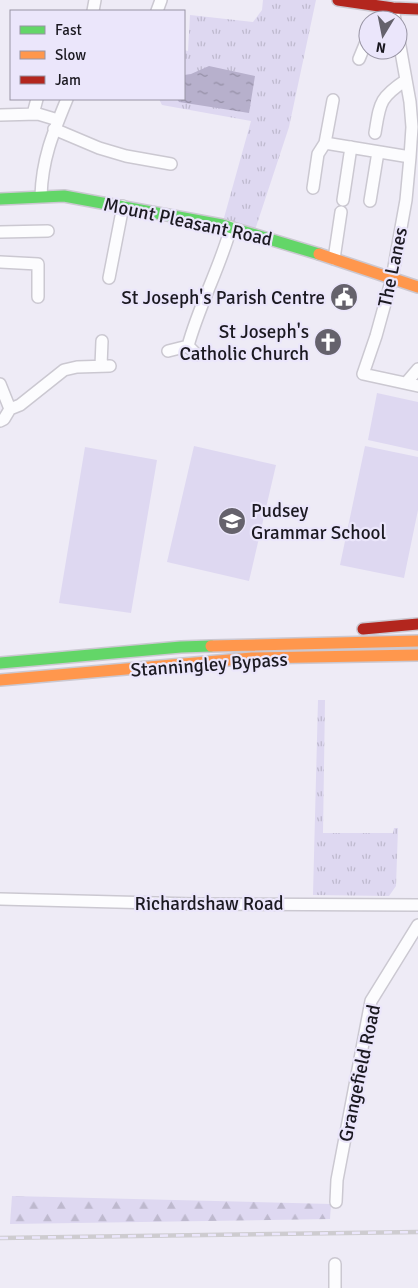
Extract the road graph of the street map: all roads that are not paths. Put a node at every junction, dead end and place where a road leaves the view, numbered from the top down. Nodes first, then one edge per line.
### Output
1 (338, 0) edge
2 (393, 8) joint
3 (418, 9) edge
4 (402, 60) edge
5 (406, 80) junction
6 (37, 100) edge
7 (67, 100) edge
8 (333, 100) dead end
9 (414, 102) edge
10 (33, 114) junction
11 (0, 115) edge
12 (56, 125) junction
13 (375, 133) dead end
14 (325, 143) junction
15 (351, 147) junction
16 (378, 152) junction
17 (410, 157) junction
18 (171, 164) dead end
19 (313, 188) dead end
20 (41, 196) junction
21 (0, 199) edge
22 (343, 200) dead end
23 (370, 201) dead end
24 (123, 206) junction
25 (341, 212) dead end
26 (231, 227) junction
27 (48, 231) dead end
28 (0, 232) edge
29 (334, 259) junction
30 (0, 262) edge
31 (109, 278) dead end
32 (392, 278) junction
33 (418, 287) edge
34 (38, 297) dead end
35 (102, 341) dead end
36 (188, 346) junction
37 (168, 352) dead end
38 (196, 355) dead end
39 (418, 369) edge
40 (406, 383) junction
41 (0, 384) edge
42 (418, 386) edge
43 (10, 410) junction
44 (0, 421) edge
45 (418, 624) edge
46 (418, 641) edge
47 (181, 647) junction
48 (418, 656) edge
49 (0, 663) edge
50 (0, 680) edge
51 (0, 899) edge
52 (418, 905) edge
53 (418, 925) edge
54 (336, 1202) dead end
55 (335, 1264) dead end
56 (335, 1288) edge

1 - 2 main road
2 - 3 main road
4 - 5 street, The Lanes
5 - 9 street, The Lanes
5 - 13 street
6 - 10 street
7 - 12 street
8 - 14 street
9 - 17 street, The Lanes
10 - 11 street
10 - 12 street
12 - 18 street
12 - 20 street
14 - 15 street
14 - 19 street
15 - 16 street
15 - 22 street
16 - 17 street
16 - 23 street
17 - 32 street, The Lanes
20 - 21 main road, Mount Pleasant Road
20 - 24 main road, Mount Pleasant Road
24 - 26 main road, Mount Pleasant Road
24 - 31 street
25 - 29 street
26 - 29 main road, Mount Pleasant Road
26 - 36 street
27 - 28 street
29 - 32 main road, Mount Pleasant Road
30 - 34 street
32 - 33 main road, Mount Pleasant Road
32 - 40 street, The Lanes
35 - 43 street
36 - 37 street
36 - 38 street
39 - 40 street
40 - 42 street
41 - 43 street
43 - 44 street
45 - 47 main road
46 - 47 main road, Stanningley Bypass
47 - 49 main road, Stanningley Bypass
48 - 50 main road, Stanningley Bypass
51 - 52 street, Richardshaw Road
53 - 54 street, Grangefield Road
55 - 56 street

